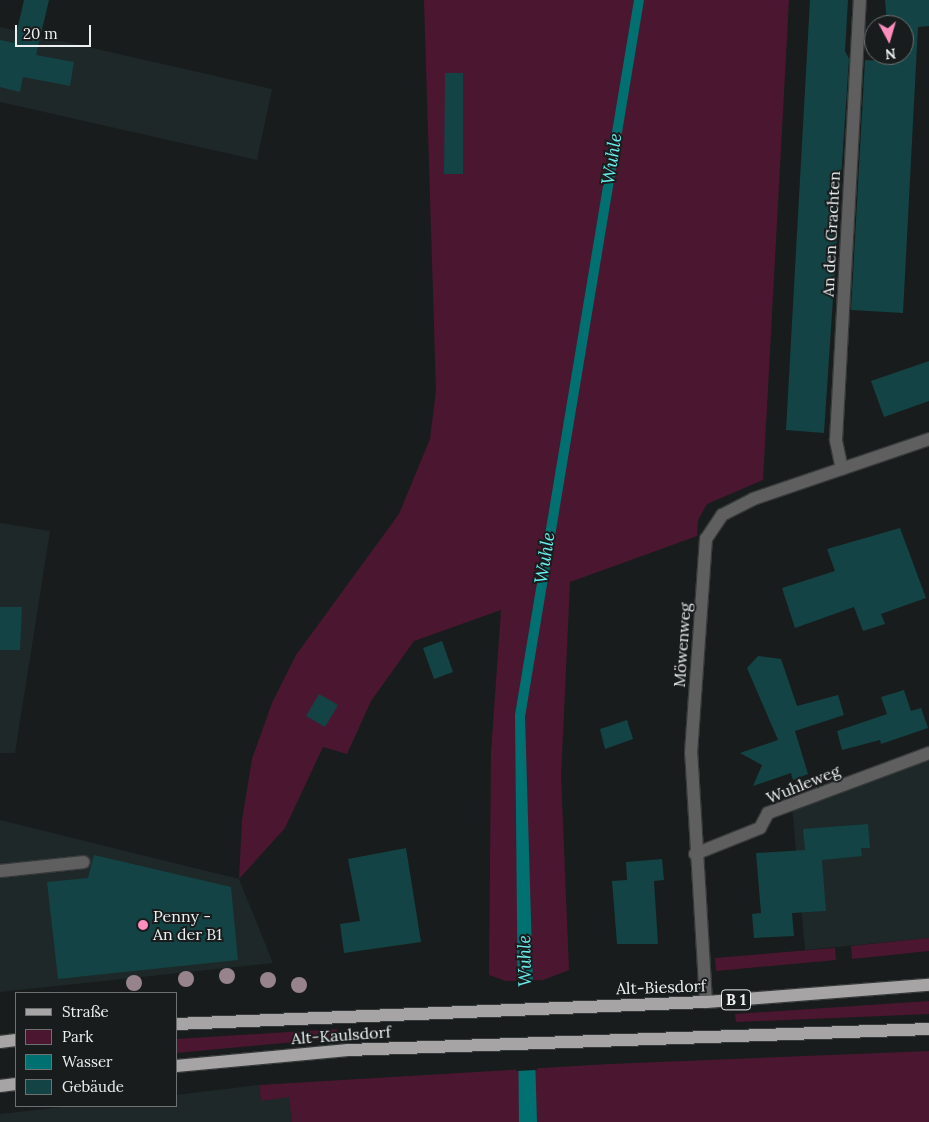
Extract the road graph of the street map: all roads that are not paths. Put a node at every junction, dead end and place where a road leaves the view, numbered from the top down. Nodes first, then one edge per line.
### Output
1 (860, 0) edge
2 (929, 439) edge
3 (842, 469) junction
4 (929, 753) edge
5 (695, 854) junction
6 (84, 862) dead end
7 (0, 871) edge
8 (929, 985) edge
9 (706, 1002) junction
10 (507, 1009) joint
11 (178, 1024) edge
12 (929, 1029) edge
13 (15, 1040) edge
14 (0, 1042) edge
15 (178, 1066) edge
16 (15, 1084) edge
17 (0, 1086) edge

1 - 3 street, An den Grachten
2 - 3 street, Möwenweg
3 - 5 street, Möwenweg
4 - 5 street, Wuhleweg
5 - 9 street, Möwenweg
6 - 7 street
8 - 9 main road, Alt-Biesdorf / B 1
9 - 10 main road, Alt-Biesdorf / B 1
10 - 11 main road, Alt-Kaulsdorf / B 1
12 - 15 main road, Alt-Kaulsdorf / B 1
13 - 14 main road
16 - 17 main road

